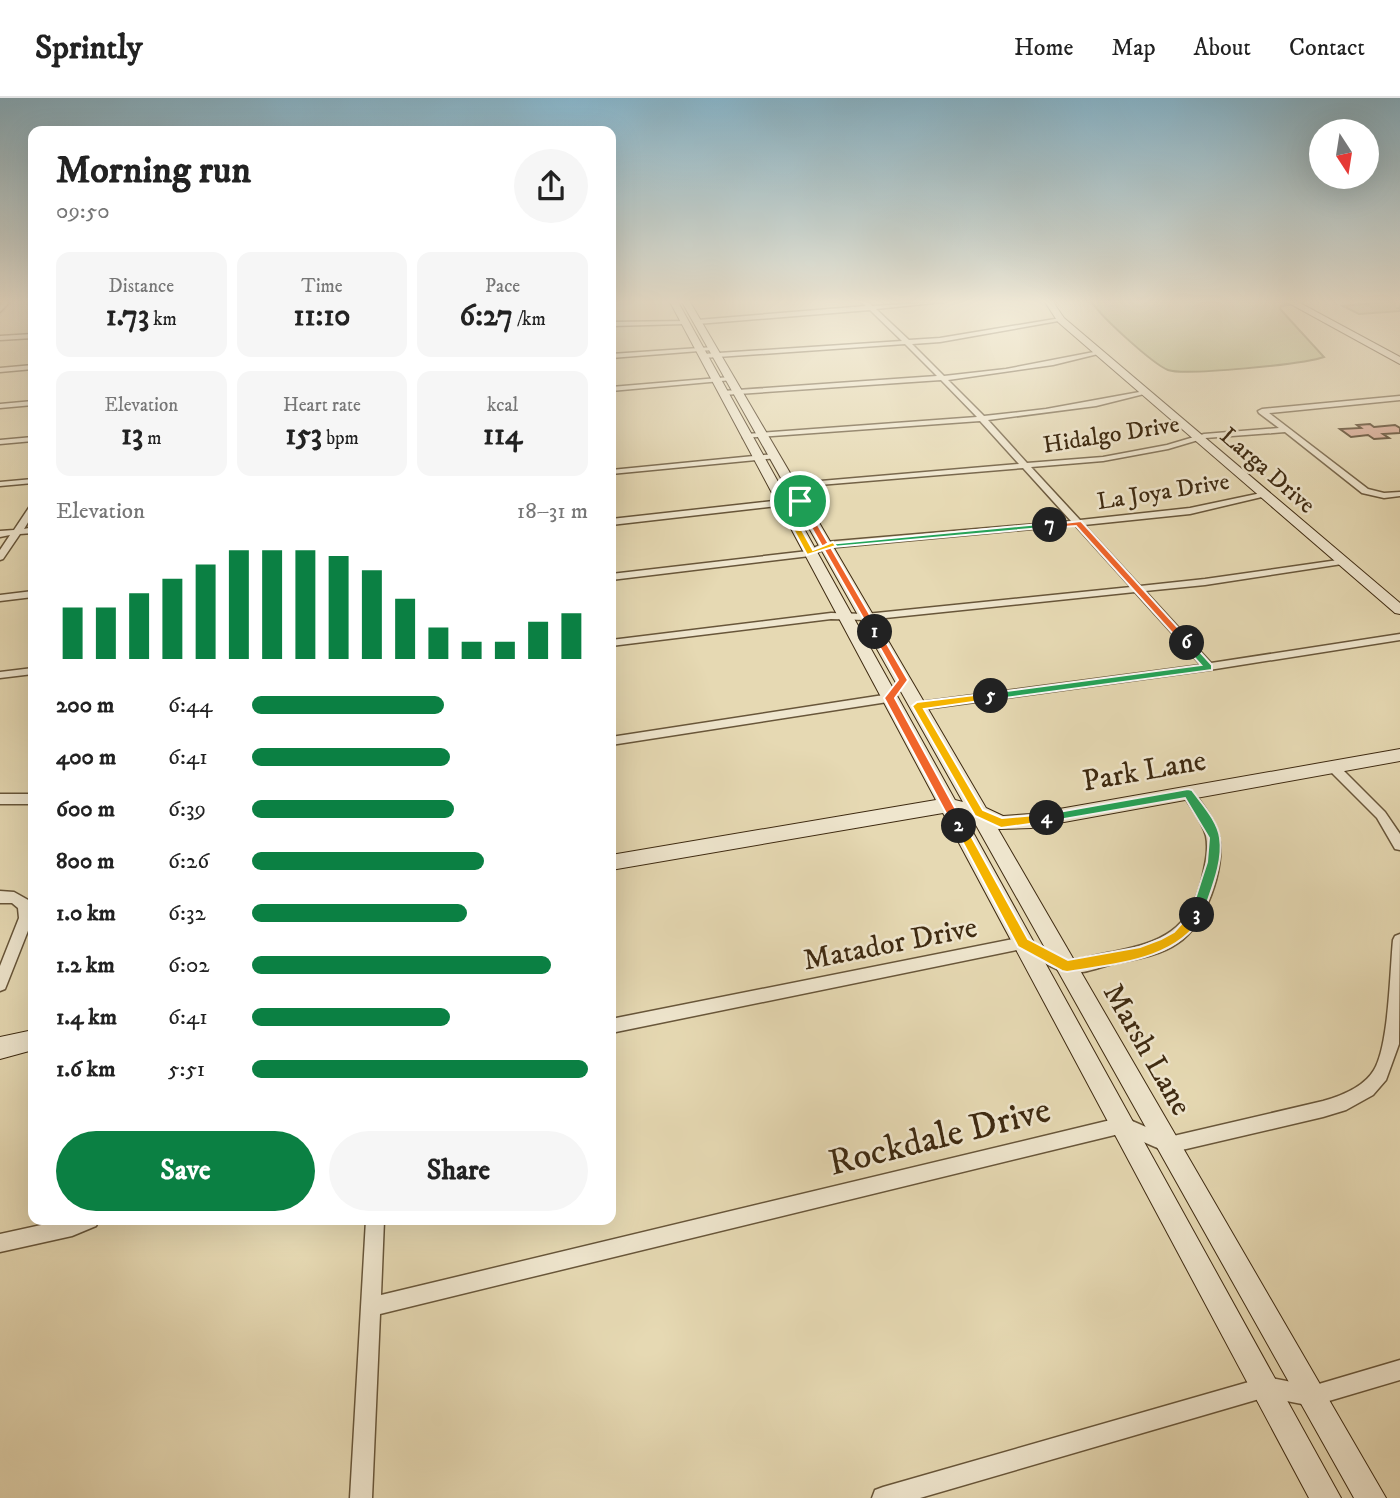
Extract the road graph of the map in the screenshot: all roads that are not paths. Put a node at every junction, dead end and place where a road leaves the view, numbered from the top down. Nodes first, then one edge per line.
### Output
1 (28, 367) edge
2 (712, 367) edge
3 (721, 367) edge
4 (933, 367) edge
5 (1037, 367) edge
6 (1115, 367) edge
7 (0, 370) edge
8 (943, 378) junction
9 (727, 386) junction
10 (616, 389) edge
11 (1145, 393) junction
12 (1400, 398) edge
13 (28, 403) edge
14 (0, 406) edge
15 (983, 419) junction
16 (1285, 430) junction
17 (754, 436) junction
18 (28, 439) edge
19 (1199, 439) junction
20 (0, 442) edge
21 (766, 456) junction
22 (1026, 466) junction
23 (616, 471) edge
24 (28, 481) edge
25 (0, 484) edge
26 (787, 494) junction
27 (1263, 494) junction
28 (1400, 494) edge
29 (28, 516) edge
30 (616, 521) edge
31 (1078, 523) junction
32 (28, 530) edge
33 (19, 531) junction
34 (0, 534) edge
35 (818, 549) junction
36 (0, 557) edge
37 (1342, 561) junction
38 (616, 576) edge
39 (1137, 588) junction
40 (28, 595) edge
41 (0, 598) edge
42 (1400, 610) edge
43 (856, 617) junction
44 (1400, 637) edge
45 (616, 642) edge
46 (1209, 667) junction
47 (28, 672) edge
48 (0, 675) edge
49 (903, 680) junction
50 (890, 698) junction
51 (917, 706) junction
52 (905, 726) junction
53 (616, 740) edge
54 (1400, 755) edge
55 (1333, 767) junction
56 (962, 784) junction
57 (1188, 793) junction
58 (0, 799) edge
59 (28, 799) edge
60 (948, 805) junction
61 (989, 821) junction
62 (1400, 845) edge
63 (971, 848) junction
64 (616, 862) edge
65 (0, 897) edge
66 (1037, 914) junction
67 (1400, 940) edge
68 (1023, 943) junction
69 (1067, 966) junction
70 (0, 984) edge
71 (1054, 1000) junction
72 (616, 1025) edge
73 (28, 1041) edge
74 (0, 1048) edge
75 (1123, 1125) junction
76 (1169, 1145) junction
77 (77, 1225) edge
78 (375, 1225) edge
79 (0, 1243) edge
80 (370, 1307) junction
81 (1400, 1370) edge
82 (1266, 1387) junction
83 (1312, 1395) junction
84 (361, 1498) edge
85 (883, 1498) edge
86 (1326, 1498) edge
87 (1371, 1498) edge

1 - 7 street
2 - 9 main road, Marsh Lane
3 - 9 main road, Marsh Lane
4 - 8 street
5 - 8 street
6 - 11 main road, Larga Drive
8 - 9 street
8 - 15 street
9 - 10 street
9 - 17 main road, Marsh Lane
11 - 15 street
11 - 19 main road, Larga Drive
12 - 16 street
13 - 14 street
15 - 17 street
15 - 22 street
16 - 19 street, Hidalgo Drive
16 - 28 street
17 - 21 main road, Marsh Lane
18 - 20 street
19 - 22 street, Hidalgo Drive
19 - 27 main road, Larga Drive
21 - 23 street
21 - 26 main road, Marsh Lane
22 - 26 street, Hidalgo Drive
22 - 31 street
24 - 25 street
26 - 30 street, Hidalgo Drive
26 - 35 main road, Marsh Lane
27 - 31 street, La Joya Drive
27 - 37 main road, Larga Drive
29 - 33 street
31 - 35 street, La Joya Drive
31 - 39 street
32 - 33 street
33 - 34 street
33 - 36 street
35 - 38 street, La Joya Drive
35 - 43 main road, Marsh Lane
37 - 39 street
37 - 42 main road, Larga Drive
39 - 43 street
39 - 46 street
40 - 41 street
43 - 45 street
43 - 49 main road, Marsh Lane
43 - 50 main road, Marsh Lane
44 - 46 street
46 - 51 street
47 - 48 street
49 - 50 main road
49 - 51 main road, Marsh Lane
50 - 51 main road
50 - 52 main road, Marsh Lane
50 - 53 street
51 - 52 main road
51 - 56 main road, Marsh Lane
52 - 60 main road, Marsh Lane
54 - 55 main road, Park Lane
55 - 57 main road, Park Lane
55 - 62 street
56 - 60 main road
56 - 61 main road, Marsh Lane
57 - 61 main road, Park Lane
57 - 69 street
58 - 59 street
60 - 61 main road, Park Lane
60 - 63 main road, Marsh Lane
60 - 64 main road, Park Lane
61 - 63 main road
61 - 66 main road, Marsh Lane
63 - 68 main road, Marsh Lane
65 - 70 street
66 - 68 main road
66 - 69 main road, Marsh Lane
67 - 76 street
68 - 69 street, Matador Drive
68 - 71 main road, Marsh Lane
68 - 72 street, Matador Drive
69 - 71 main road
69 - 76 main road, Marsh Lane
71 - 75 main road, Marsh Lane
73 - 74 main road
75 - 76 street
75 - 80 street, Rockdale Drive
75 - 82 main road, Marsh Lane
76 - 83 main road, Marsh Lane
77 - 79 street
78 - 80 street
80 - 84 street
81 - 83 street
82 - 83 street
82 - 85 street
82 - 86 main road, Marsh Lane
83 - 87 main road, Marsh Lane

